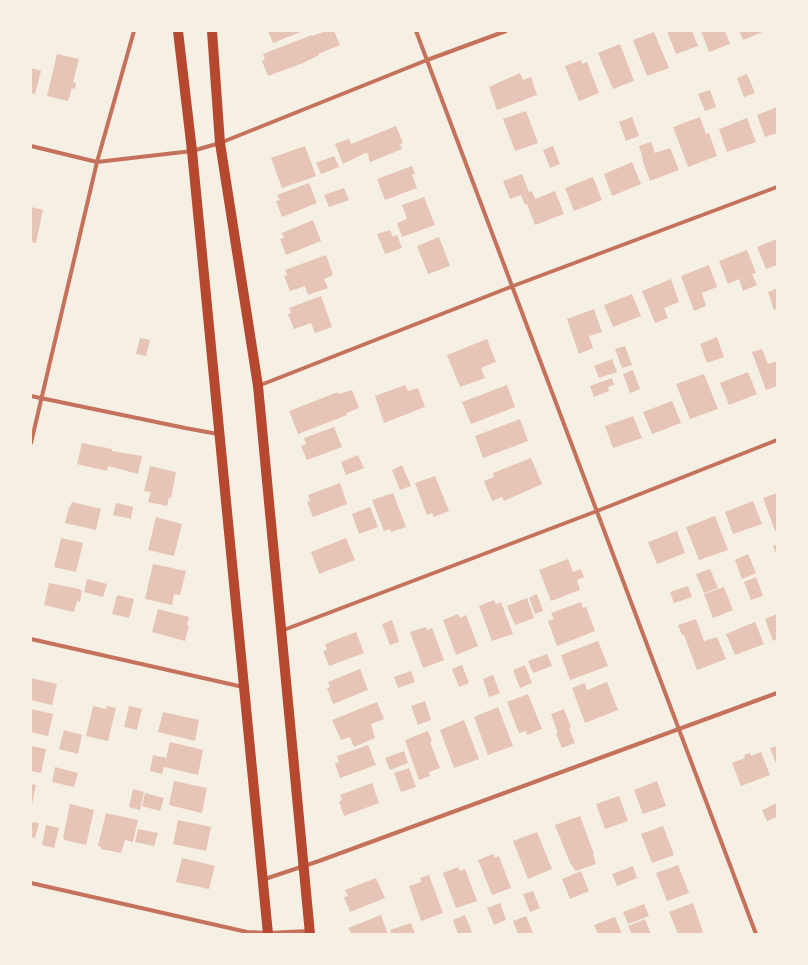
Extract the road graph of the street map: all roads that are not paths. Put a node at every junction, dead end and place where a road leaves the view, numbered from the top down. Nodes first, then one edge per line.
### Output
1 (134, 31) edge
2 (178, 31) edge
3 (212, 31) edge
4 (416, 31) edge
5 (506, 31) edge
6 (427, 60) junction
7 (220, 143) junction
8 (31, 146) edge
9 (192, 151) junction
10 (97, 162) junction
11 (777, 187) edge
12 (512, 286) junction
13 (258, 386) junction
14 (31, 396) edge
15 (41, 399) junction
16 (219, 434) junction
17 (777, 440) edge
18 (31, 443) edge
19 (597, 512) junction
20 (281, 631) junction
21 (31, 639) edge
22 (244, 687) junction
23 (777, 693) edge
24 (679, 730) junction
25 (303, 866) junction
26 (262, 880) junction
27 (31, 883) edge
28 (309, 932) edge
29 (268, 934) edge
30 (756, 934) edge

1 - 10 street
2 - 9 main road
3 - 7 main road
4 - 6 street
5 - 6 street
6 - 7 street
6 - 12 street
7 - 9 street
7 - 13 main road
8 - 10 street
9 - 10 street
9 - 16 main road
10 - 15 street
11 - 12 street
12 - 13 street
12 - 19 street
13 - 20 main road
14 - 15 street
15 - 16 street
15 - 18 street
16 - 22 main road
17 - 19 street
19 - 20 street
19 - 24 street
20 - 25 main road
21 - 22 street
22 - 26 main road
23 - 24 street
24 - 25 street
24 - 30 street
25 - 26 street
25 - 28 main road
26 - 29 main road
27 - 29 street
28 - 29 street

